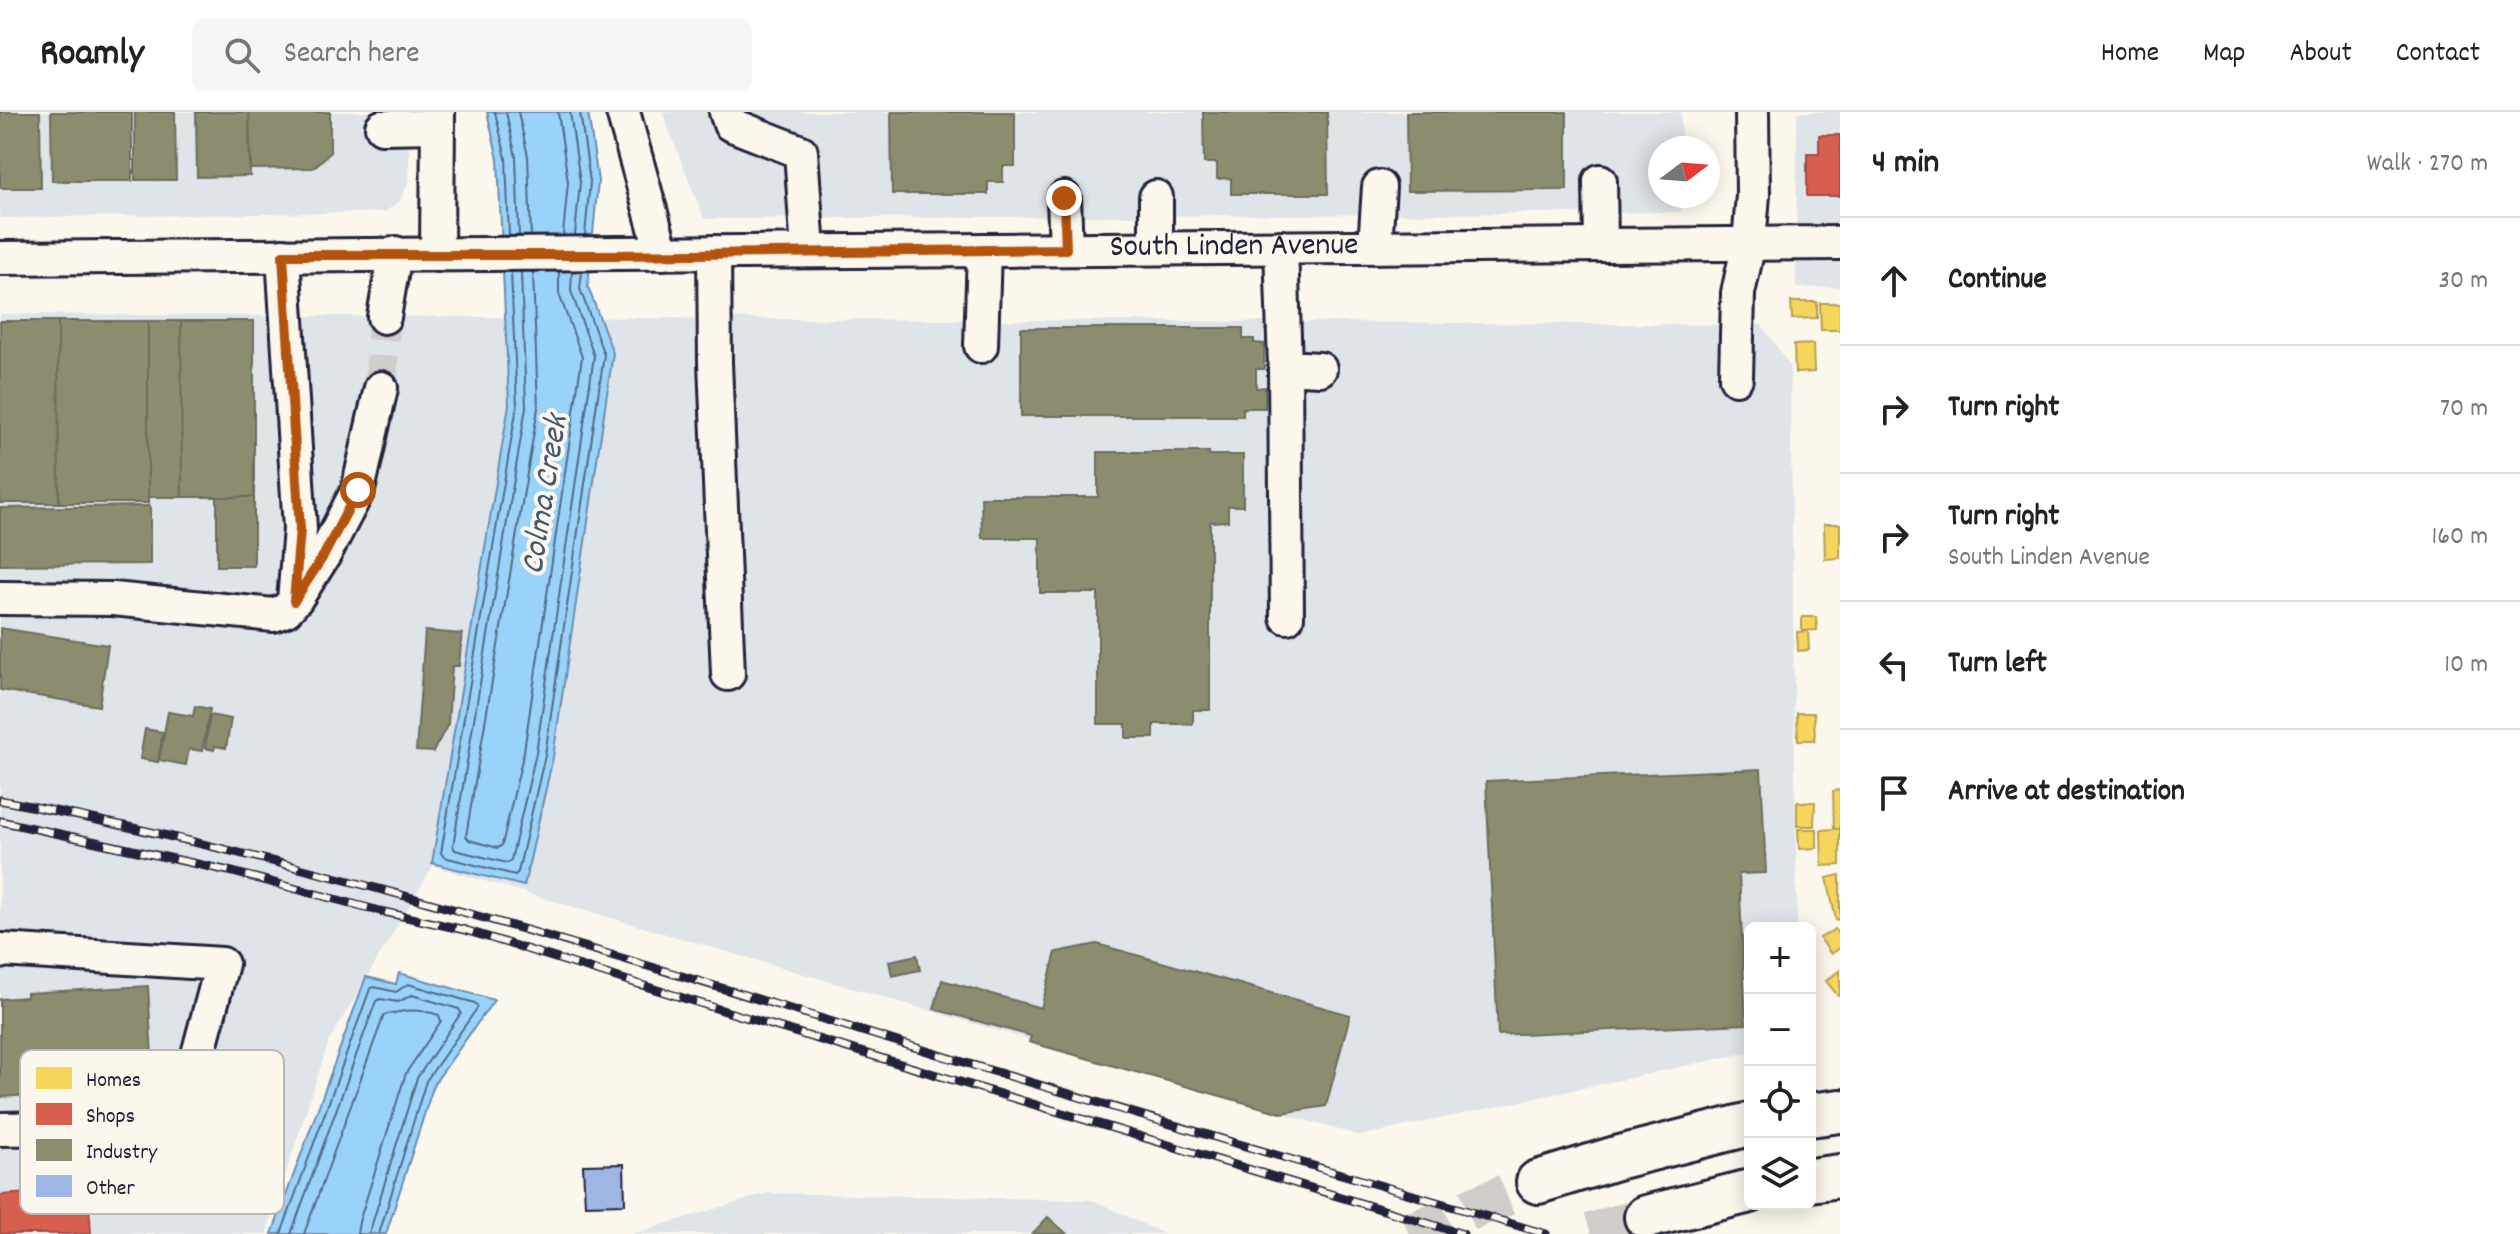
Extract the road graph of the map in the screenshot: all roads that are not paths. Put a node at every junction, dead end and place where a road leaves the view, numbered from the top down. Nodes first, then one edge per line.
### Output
1 (623, 112) edge
2 (726, 112) edge
3 (1752, 112) edge
4 (438, 119) edge
5 (382, 127) dead end
6 (1600, 181) dead end
7 (1379, 187) dead end
8 (1156, 197) dead end
9 (1064, 198) dead end
10 (1749, 243) junction
11 (1840, 243) edge
12 (1601, 245) junction
13 (1375, 246) junction
14 (1281, 247) junction
15 (1156, 248) junction
16 (1066, 249) junction
17 (984, 250) junction
18 (808, 251) junction
19 (714, 252) junction
20 (395, 253) junction
21 (662, 253) junction
22 (283, 255) junction
23 (437, 255) junction
24 (0, 258) edge
25 (384, 317) tunnel mouth
26 (981, 346) dead end
27 (1285, 367) junction
28 (1320, 369) dead end
29 (1736, 378) dead end
30 (381, 388) tunnel mouth
31 (0, 598) edge
32 (294, 601) junction
33 (1287, 617) dead end
34 (728, 674) dead end
35 (0, 952) edge
36 (199, 1050) edge
37 (1840, 1111) edge
38 (1816, 1114) edge
39 (1744, 1126) edge
40 (0, 1129) edge
41 (20, 1129) edge
42 (1840, 1176) edge
43 (1816, 1179) edge
44 (1538, 1182) tunnel mouth
45 (1744, 1192) edge
46 (1646, 1217) tunnel mouth

1 - 21 street
2 - 18 street
3 - 10 street
4 - 5 street
4 - 23 street
6 - 12 street
7 - 13 street
8 - 15 street
9 - 16 street
10 - 11 street, South Linden Avenue
10 - 12 street, South Linden Avenue
10 - 29 street
12 - 13 street, South Linden Avenue
13 - 14 street, South Linden Avenue
14 - 15 street, South Linden Avenue
14 - 27 street
15 - 16 street, South Linden Avenue
16 - 17 street, South Linden Avenue
17 - 18 street, South Linden Avenue
17 - 26 street
18 - 19 street, South Linden Avenue
19 - 21 street, South Linden Avenue
19 - 34 street
20 - 22 street, South Linden Avenue
20 - 23 street, South Linden Avenue
20 - 25 street
21 - 23 street, South Linden Avenue
22 - 24 street, South Linden Avenue
22 - 32 street
27 - 28 street
27 - 33 street
30 - 32 street
31 - 32 street
35 - 36 street
37 - 38 main road
39 - 44 main road
40 - 41 street
42 - 43 main road
45 - 46 main road

